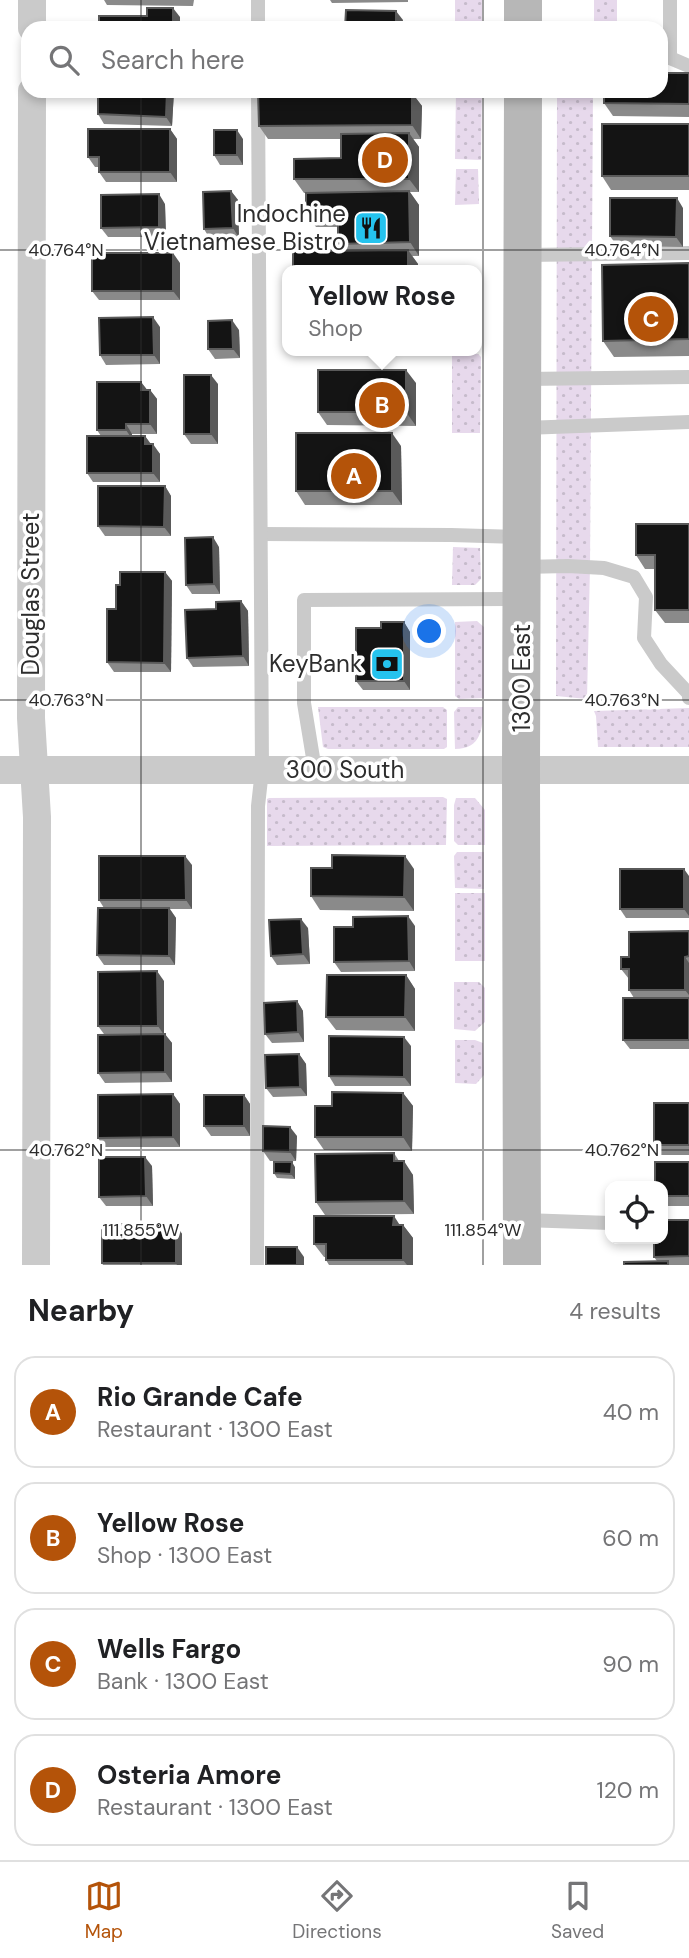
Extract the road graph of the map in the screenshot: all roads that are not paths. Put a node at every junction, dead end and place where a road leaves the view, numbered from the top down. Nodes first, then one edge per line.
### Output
1 (32, 0) edge
2 (258, 0) edge
3 (523, 0) edge
4 (670, 0) edge
5 (32, 21) edge
6 (258, 21) edge
7 (523, 21) edge
8 (668, 29) edge
9 (668, 59) edge
10 (689, 66) edge
11 (32, 98) edge
12 (258, 98) edge
13 (523, 98) edge
14 (689, 253) edge
15 (523, 255) junction
16 (689, 377) edge
17 (523, 379) junction
18 (689, 422) edge
19 (523, 428) junction
20 (261, 534) junction
21 (522, 568) junction
22 (689, 698) edge
23 (521, 769) junction
24 (689, 769) edge
25 (262, 770) junction
26 (315, 770) junction
27 (0, 771) edge
28 (34, 771) junction
29 (522, 1220) junction
30 (605, 1223) edge
31 (36, 1265) edge
32 (257, 1265) edge
33 (522, 1265) edge

1 - 5 street
2 - 6 lane
3 - 7 main road
4 - 8 lane
9 - 10 lane
11 - 28 street, Douglas Street
12 - 20 lane
13 - 15 main road, 1300 East
14 - 15 lane
15 - 17 main road, 1300 East
16 - 17 lane
17 - 19 main road, 1300 East
18 - 19 lane
19 - 21 main road, 1300 East
20 - 21 lane
20 - 25 lane
21 - 22 lane
21 - 23 main road, 1300 East
21 - 26 lane
23 - 24 street, 300 South
23 - 26 street, 300 South
23 - 29 main road, 1300 East
25 - 26 street, 300 South
25 - 28 street, 300 South
25 - 32 lane
27 - 28 street, 300 South
28 - 31 street, Douglas Street
29 - 30 lane
29 - 33 main road, 1300 East

